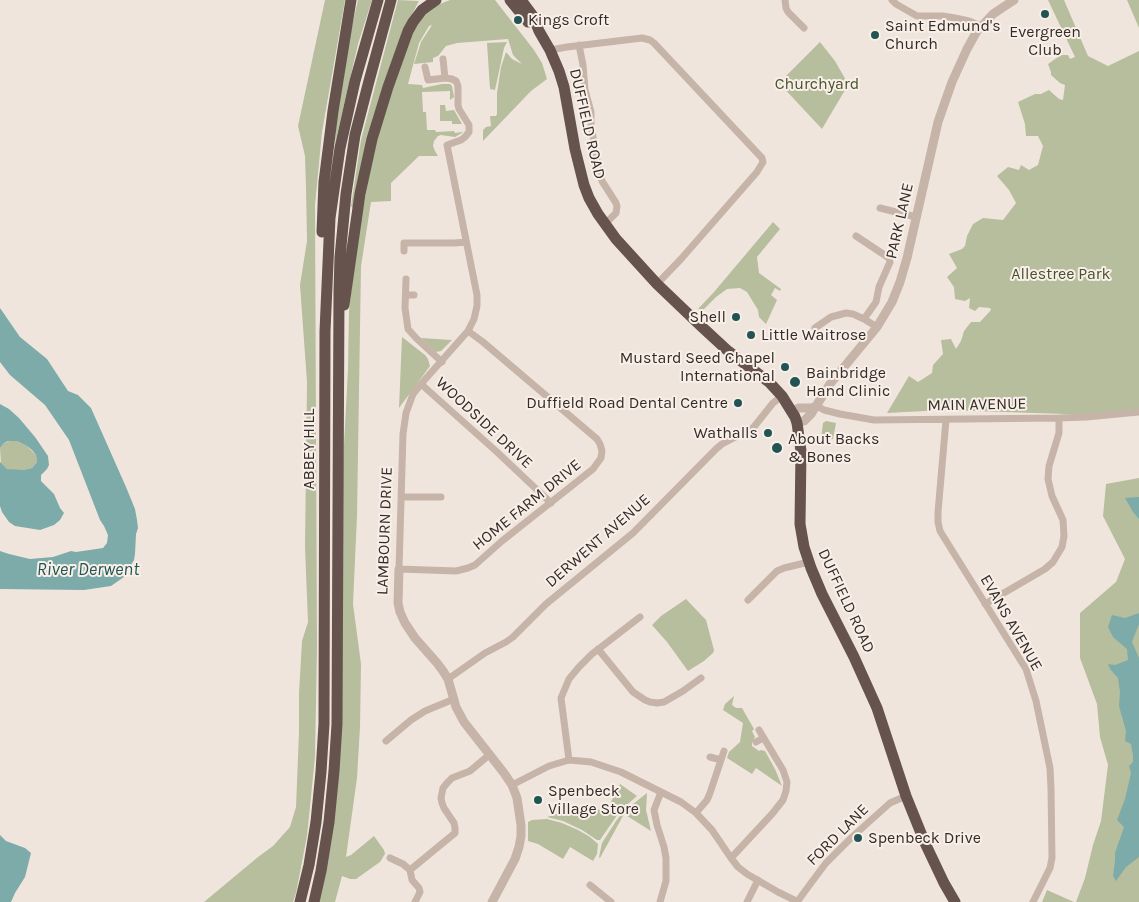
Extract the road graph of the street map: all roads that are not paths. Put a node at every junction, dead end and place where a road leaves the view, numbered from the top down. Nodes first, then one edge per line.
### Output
1 (351, 0) edge
2 (378, 0) edge
3 (391, 0) edge
4 (436, 0) edge
5 (510, 0) edge
6 (521, 0) edge
7 (785, 0) edge
8 (892, 0) edge
9 (1014, 0) edge
10 (981, 26) junction
11 (804, 28) dead end
12 (539, 31) junction
13 (580, 45) junction
14 (550, 50) junction
15 (443, 59) dead end
16 (426, 67) dead end
17 (446, 78) junction
18 (880, 208) dead end
19 (916, 216) junction
20 (605, 224) junction
21 (856, 236) dead end
22 (466, 242) junction
23 (404, 252) dead end
24 (406, 279) dead end
25 (657, 284) junction
26 (406, 295) junction
27 (414, 295) dead end
28 (864, 319) junction
29 (877, 326) junction
30 (815, 328) dead end
31 (325, 331) junction
32 (468, 332) junction
33 (339, 341) junction
34 (442, 362) junction
35 (421, 384) junction
36 (782, 396) junction
37 (817, 406) junction
38 (792, 411) junction
39 (1139, 412) edge
40 (1059, 418) junction
41 (946, 420) junction
42 (798, 423) junction
43 (401, 497) junction
44 (441, 497) dead end
45 (551, 503) junction
46 (809, 562) junction
47 (399, 569) junction
48 (748, 600) dead end
49 (985, 604) junction
50 (640, 617) dead end
51 (598, 649) junction
52 (701, 678) dead end
53 (448, 679) junction
54 (454, 698) junction
55 (759, 730) dead end
56 (763, 738) junction
57 (386, 741) dead end
58 (756, 742) dead end
59 (724, 751) dead end
60 (489, 755) junction
61 (710, 757) dead end
62 (569, 760) junction
63 (721, 760) junction
64 (512, 785) junction
65 (661, 792) junction
66 (906, 796) junction
67 (696, 813) junction
68 (390, 858) dead end
69 (730, 858) junction
70 (410, 870) junction
71 (758, 880) junction
72 (590, 885) dead end
73 (300, 902) edge
74 (314, 902) edge
75 (415, 902) edge
76 (492, 902) edge
77 (611, 902) edge
78 (660, 902) edge
79 (747, 902) edge
80 (798, 902) edge
81 (955, 902) edge
82 (1033, 902) edge

1 - 31 highway
2 - 31 highway, ABBEY HILL
3 - 33 highway, ABBEY HILL
4 - 33 highway
5 - 12 highway, DUFFIELD ROAD
6 - 12 highway, DUFFIELD ROAD
7 - 11 street
8 - 10 street
9 - 10 street, PARK LANE
10 - 19 street, PARK LANE
12 - 14 highway, DUFFIELD ROAD
13 - 14 street
13 - 20 street, DUFFIELD ROAD
13 - 25 street
14 - 20 highway, DUFFIELD ROAD
15 - 17 street
16 - 17 street
17 - 22 street, LAMBOURN DRIVE
18 - 19 street
19 - 29 street, PARK LANE
20 - 25 highway, DUFFIELD ROAD
21 - 28 street
22 - 23 street
22 - 32 street, LAMBOURN DRIVE
24 - 26 street
25 - 36 highway, DUFFIELD ROAD
26 - 27 street
26 - 34 street
28 - 29 street
28 - 30 street
29 - 37 street, PARK LANE
31 - 73 highway, ABBEY HILL
32 - 34 street, LAMBOURN DRIVE
32 - 45 street, HOME FARM DRIVE
33 - 74 highway, ABBEY HILL
34 - 35 street, LAMBOURN DRIVE
35 - 43 street, LAMBOURN DRIVE
35 - 45 street, WOODSIDE DRIVE
36 - 38 highway, DUFFIELD ROAD
36 - 53 street, DERWENT AVENUE
37 - 38 street
37 - 41 street, MAIN AVENUE
37 - 42 street, PARK LANE
38 - 42 highway, DUFFIELD ROAD
39 - 40 street, MAIN AVENUE
40 - 41 street, MAIN AVENUE
40 - 49 street
41 - 49 street, EVANS AVENUE
42 - 46 highway, DUFFIELD ROAD
43 - 44 street
43 - 47 street, LAMBOURN DRIVE
45 - 47 street, HOME FARM DRIVE
46 - 48 street
46 - 66 highway, DUFFIELD ROAD
47 - 53 street, LAMBOURN DRIVE
49 - 82 street, EVANS AVENUE
50 - 51 street
51 - 52 street
51 - 62 street
53 - 54 street, LAMBOURN DRIVE
54 - 57 street
54 - 60 street, LAMBOURN DRIVE
55 - 56 street
56 - 58 street
56 - 69 street
59 - 63 street
60 - 64 street, LAMBOURN DRIVE
60 - 70 street
61 - 63 street
62 - 64 street
62 - 65 street
63 - 67 street
64 - 76 street, LAMBOURN DRIVE
65 - 67 street
65 - 78 street
66 - 80 street, FORD LANE
66 - 81 highway, DUFFIELD ROAD
67 - 69 street
68 - 70 street
69 - 71 street
70 - 75 street
71 - 79 street
71 - 80 street
72 - 77 street

